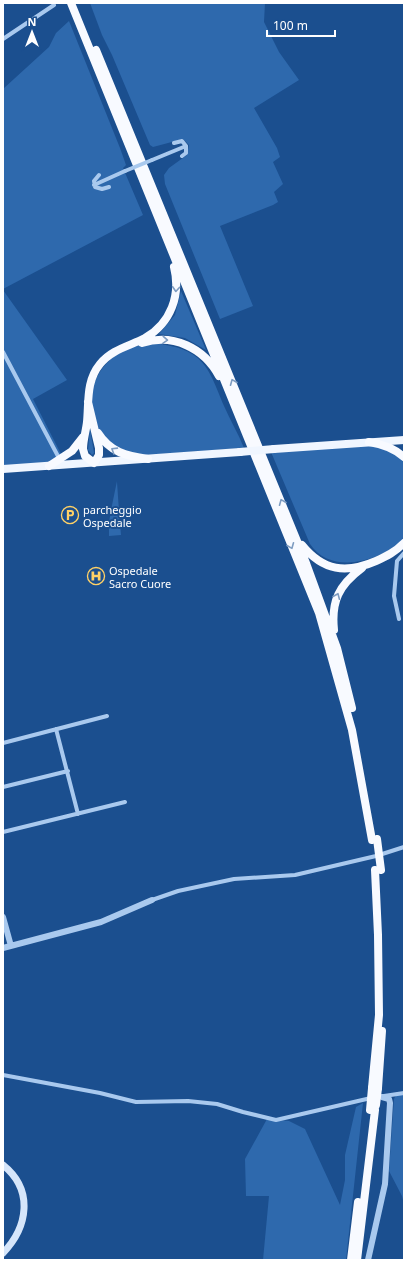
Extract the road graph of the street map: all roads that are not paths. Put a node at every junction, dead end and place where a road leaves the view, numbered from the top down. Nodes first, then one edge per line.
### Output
1 (71, 3) edge
2 (77, 3) edge
3 (54, 5) dead end
4 (3, 39) edge
5 (174, 143) dead end
6 (186, 146) junction
7 (182, 156) dead end
8 (99, 175) dead end
9 (94, 184) junction
10 (108, 187) dead end
11 (150, 198) junction
12 (3, 352) edge
13 (114, 352) junction
14 (88, 402) junction
15 (92, 423) junction
16 (246, 432) junction
17 (85, 433) junction
18 (404, 440) edge
19 (369, 442) junction
20 (404, 457) edge
21 (148, 459) junction
22 (60, 460) junction
23 (94, 463) junction
24 (49, 466) junction
25 (3, 470) edge
26 (296, 538) junction
27 (404, 543) edge
28 (404, 553) edge
29 (365, 566) junction
30 (399, 619) dead end
31 (337, 648) junction
32 (107, 716) dead end
33 (56, 729) junction
34 (3, 743) edge
35 (68, 771) junction
36 (3, 788) edge
37 (125, 802) dead end
38 (78, 814) junction
39 (3, 832) edge
40 (374, 840) junction
41 (404, 847) edge
42 (152, 900) joint
43 (3, 917) edge
44 (11, 946) junction
45 (3, 948) edge
46 (3, 1075) edge
47 (404, 1093) edge
48 (382, 1097) junction
49 (372, 1110) junction
50 (3, 1165) edge
51 (3, 1253) edge
52 (351, 1260) edge
53 (357, 1260) edge
54 (368, 1260) edge

1 - 11 highway
26 -> 2 highway
3 - 4 street
5 - 6 street
6 - 7 street
6 - 9 street, bridge
8 - 9 street
9 - 10 street
11 -> 13 highway
11 - 16 highway
12 - 22 street
13 - 14 highway
13 -> 16 highway
14 - 15 highway
14 - 17 highway
21 -> 15 highway
15 - 23 highway
16 -> 40 highway
17 - 22 highway
17 - 23 highway
18 - 19 main road
19 - 20 highway
19 - 21 main road, bridge
21 - 23 main road
22 - 24 highway
23 - 24 main road
24 - 25 main road
26 - 29 highway
26 - 31 highway
27 - 29 highway
28 - 30 street
31 -> 29 highway
31 - 40 highway
32 - 33 street
33 - 34 street
33 - 35 street
35 - 36 street
35 - 38 street
37 - 38 street
38 - 39 street
40 - 49 highway, bridge
41 - 42 street
42 - 44 street
43 - 44 street
44 - 45 street
46 - 48 street
47 - 48 street
48 - 54 street
49 - 52 highway
49 - 53 highway
50 - 51 main road

